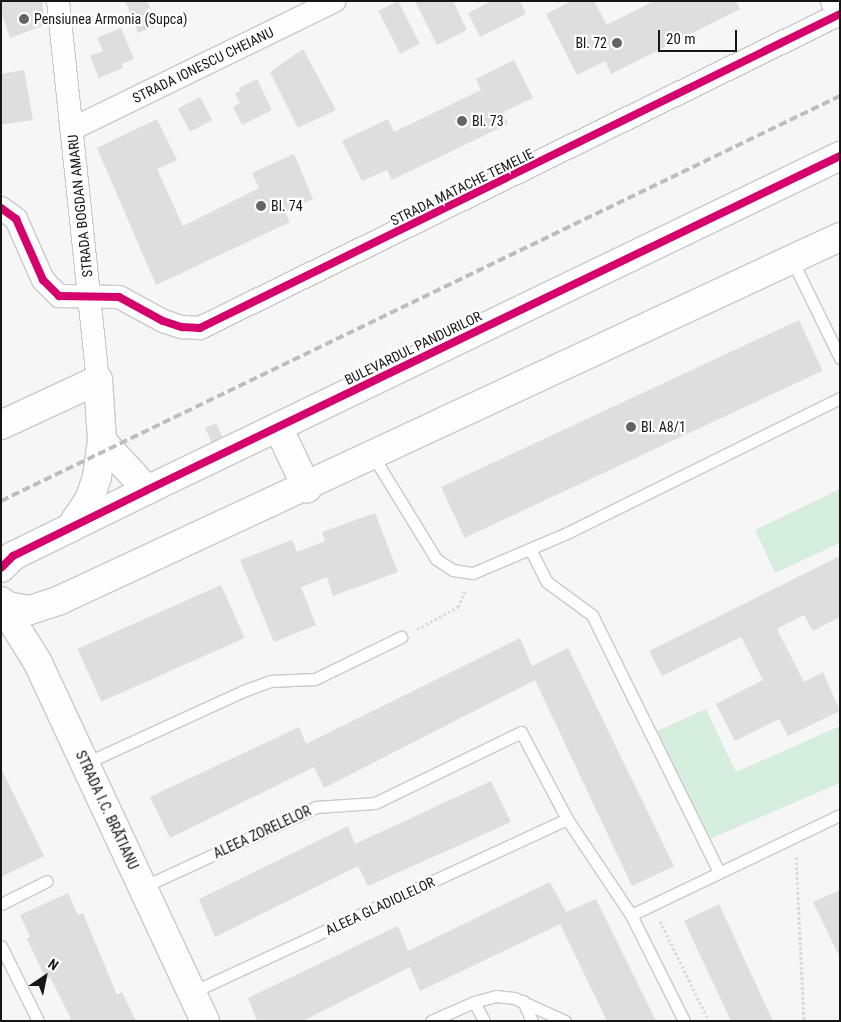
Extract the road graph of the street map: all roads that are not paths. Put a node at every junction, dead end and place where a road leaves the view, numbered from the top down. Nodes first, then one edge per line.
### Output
1 (58, 1) edge
2 (335, 1) edge
3 (835, 1) edge
4 (840, 8) edge
5 (840, 14) edge
6 (72, 129) junction
7 (840, 156) edge
8 (1, 208) edge
9 (840, 237) edge
10 (792, 260) junction
11 (89, 296) junction
12 (840, 358) edge
13 (98, 380) junction
14 (840, 398) edge
15 (1, 425) edge
16 (278, 427) junction
17 (102, 440) junction
18 (373, 456) junction
19 (307, 488) junction
20 (146, 490) junction
21 (70, 528) junction
22 (530, 549) junction
23 (1, 568) edge
24 (1, 602) edge
25 (401, 637) road end
26 (86, 763) junction
27 (840, 815) edge
28 (567, 819) junction
29 (719, 872) junction
30 (47, 881) dead end
31 (142, 887) junction
32 (1, 904) edge
33 (631, 915) junction
34 (1, 946) edge
35 (192, 992) junction
36 (523, 1001) junction
37 (474, 1002) junction
38 (38, 1021) edge
39 (205, 1021) edge
40 (431, 1021) edge
41 (484, 1021) edge
42 (532, 1021) edge
43 (565, 1021) edge
44 (684, 1021) edge

1 - 6 street, STRADA BOGDAN AMARU
2 - 6 street, STRADA IONESCU CHEIANU
3 - 4 street
5 - 11 street, STRADA MATACHE TEMELIE
6 - 11 street, STRADA BOGDAN AMARU
7 - 16 street, BULEVARDUL PANDURILOR
8 - 11 street, STRADA MATACHE TEMELIE
9 - 10 street
10 - 12 lane
10 - 18 street
11 - 13 street, STRADA BOGDAN AMARU
13 - 15 street
13 - 17 street, STRADA BOGDAN AMARU
14 - 22 lane
16 - 19 street
16 - 20 street, BULEVARDUL PANDURILOR
17 - 20 street
17 - 21 street, STRADA BOGDAN AMARU
18 - 19 street
18 - 22 lane
19 - 24 street
20 - 21 street, BULEVARDUL PANDURILOR
21 - 23 street, BULEVARDUL PANDURILOR
22 - 29 lane
24 - 26 street, STRADA I.C. BRĂTIANU
25 - 26 lane
26 - 31 street, STRADA I.C. BRĂTIANU
27 - 29 lane
28 - 31 lane, ALEEA ZORELELOR
28 - 33 lane
28 - 35 lane, ALEEA GLADIOLELOR
29 - 33 lane
30 - 32 lane
31 - 35 street, STRADA I.C. BRĂTIANU
33 - 44 lane
34 - 38 lane
35 - 39 street, STRADA I.C. BRĂTIANU
36 - 37 lane
36 - 42 lane
36 - 43 lane
37 - 40 lane
37 - 41 lane

